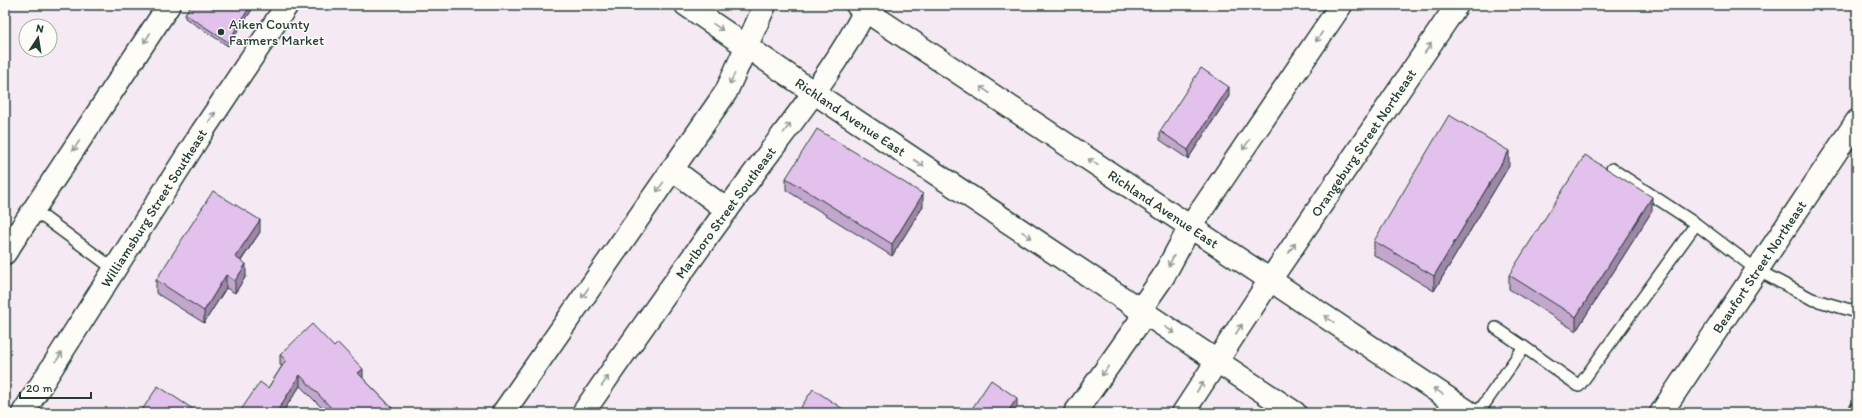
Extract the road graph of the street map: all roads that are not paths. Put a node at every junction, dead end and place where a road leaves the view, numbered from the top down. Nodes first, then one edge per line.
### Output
1 (169, 5) edge
2 (287, 5) edge
3 (686, 5) edge
4 (765, 5) edge
5 (1341, 5) edge
6 (1457, 5) edge
7 (861, 8) edge
8 (747, 47) junction
9 (813, 92) junction
10 (1857, 121) edge
11 (672, 169) junction
12 (1612, 169) dead end
13 (34, 210) junction
14 (727, 210) junction
15 (1696, 224) junction
16 (1190, 227) junction
17 (5, 253) edge
18 (114, 269) junction
19 (1757, 270) junction
20 (1270, 280) junction
21 (1140, 310) junction
22 (1857, 312) edge
23 (1496, 328) dead end
24 (1524, 346) junction
25 (1218, 362) junction
26 (1857, 407) edge
27 (5, 409) edge
28 (1077, 412) edge
29 (11, 413) edge
30 (23, 413) edge
31 (503, 413) edge
32 (583, 413) edge
33 (1183, 413) edge
34 (1295, 413) edge
35 (1470, 413) edge
36 (1478, 413) edge
37 (1661, 413) edge
38 (1853, 413) edge

1 -> 13 street
18 -> 2 street, Williamsburg Street Southeast
3 -> 8 street, Richland Avenue East
4 - 8 street
5 -> 16 street
20 -> 6 street, Orangeburg Street Northeast
7 - 9 street, Marlboro Street Southeast
16 -> 7 street, Richland Avenue East
8 - 9 street, Richland Avenue East
8 -> 11 street
14 -> 9 street, Marlboro Street Southeast
9 -> 21 street, Richland Avenue East
10 - 19 street, Beaufort Street Northeast
11 - 14 street
11 -> 31 street
12 - 15 lane
13 - 17 street
13 - 18 lane
32 -> 14 street, Marlboro Street Southeast
15 - 19 lane
15 - 24 lane
16 - 20 street, Richland Avenue East
16 -> 21 street
30 -> 18 street, Williamsburg Street Southeast
19 - 22 lane
19 - 37 street, Beaufort Street Northeast
25 -> 20 street, Orangeburg Street Northeast
35 -> 20 street, Richland Avenue East
21 -> 25 street, Richland Avenue East
21 -> 28 street
23 - 24 lane
24 - 36 lane
33 -> 25 street, Orangeburg Street Northeast
25 - 34 street, Richland Avenue East
26 - 38 lane
27 - 29 street

